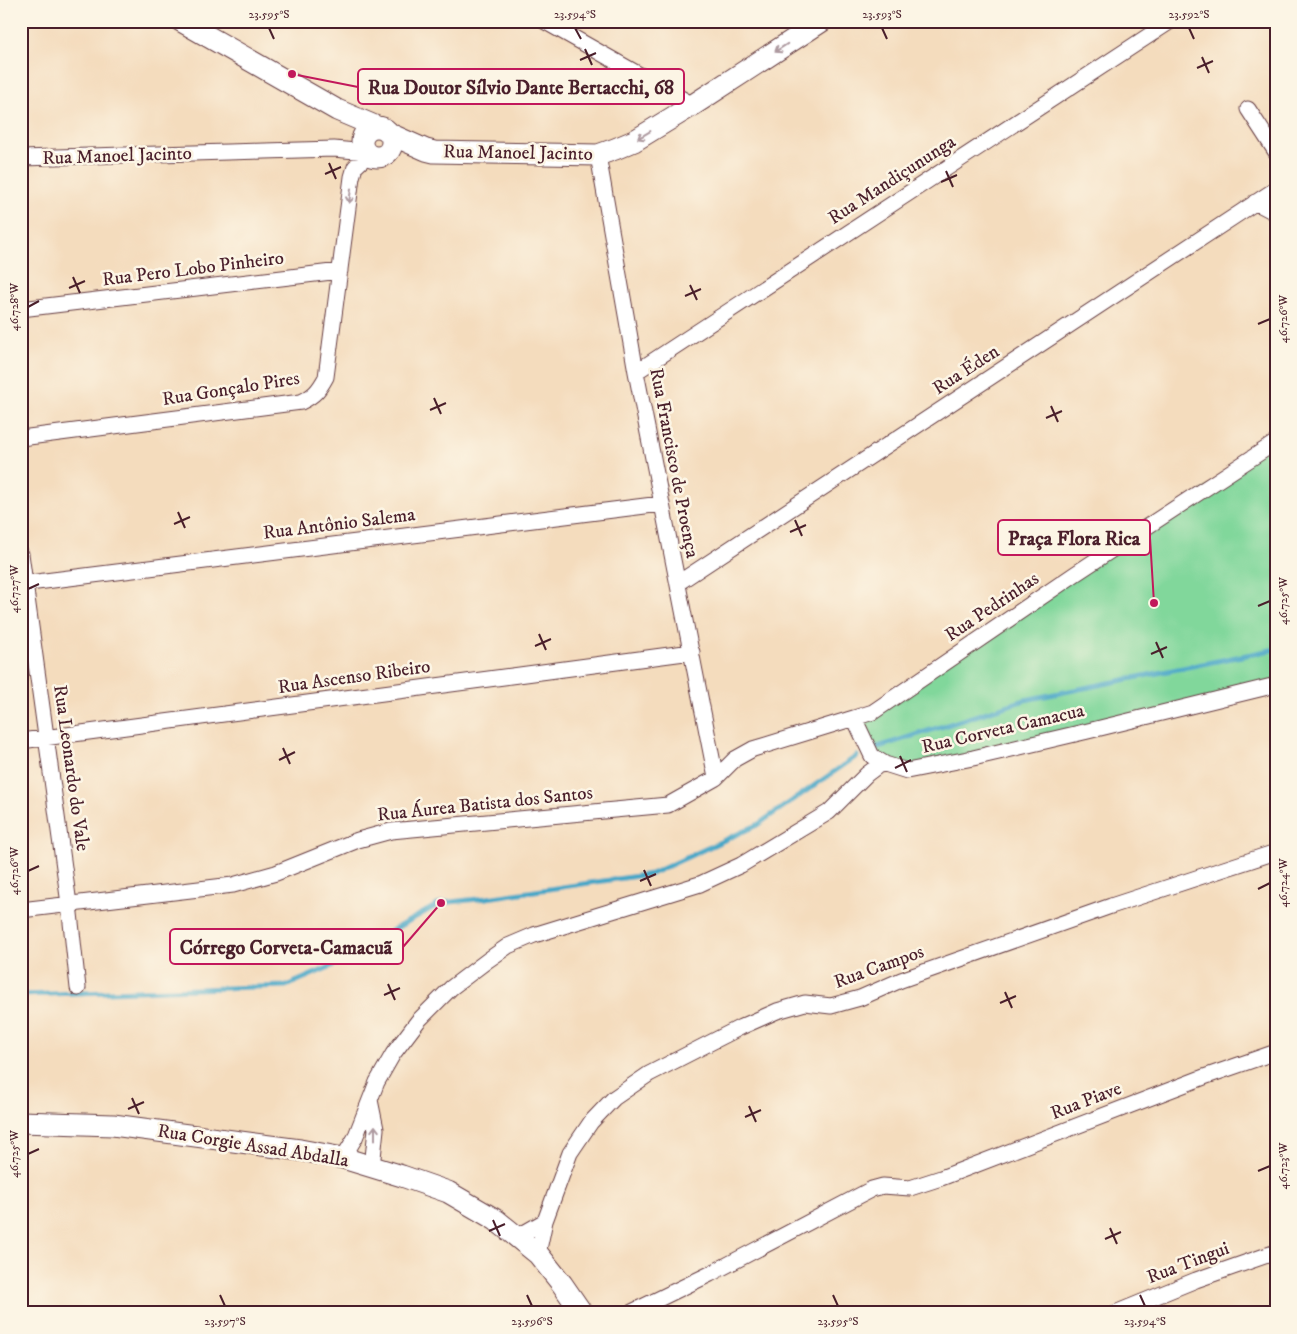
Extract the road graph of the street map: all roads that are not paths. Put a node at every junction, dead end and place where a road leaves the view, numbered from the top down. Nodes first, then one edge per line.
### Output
1 (181, 21) edge
2 (544, 21) edge
3 (822, 21) edge
4 (1171, 21) edge
5 (693, 105) junction
6 (1248, 109) dead end
7 (337, 110) junction
8 (384, 130) junction
9 (365, 148) junction
10 (1276, 152) edge
11 (598, 155) junction
12 (21, 158) edge
13 (1276, 189) edge
14 (1255, 202) junction
15 (1276, 213) edge
16 (340, 271) junction
17 (21, 309) edge
18 (636, 372) junction
19 (21, 438) edge
20 (1276, 442) edge
21 (661, 504) junction
22 (21, 554) edge
23 (678, 583) junction
24 (23, 584) edge
25 (692, 652) junction
26 (1276, 685) edge
27 (854, 718) junction
28 (46, 738) junction
29 (21, 741) edge
30 (878, 760) junction
31 (716, 778) junction
32 (1276, 852) edge
33 (69, 904) junction
34 (21, 910) edge
35 (78, 988) dead end
36 (1276, 1052) edge
37 (370, 1099) junction
38 (21, 1122) edge
39 (343, 1158) junction
40 (372, 1167) junction
41 (545, 1221) junction
42 (517, 1237) junction
43 (1276, 1252) edge
44 (538, 1254) junction
45 (582, 1313) edge
46 (630, 1313) edge
47 (1115, 1313) edge

1 - 7 street
2 - 5 street
3 -> 5 street, Rua Manoel Jacinto
4 - 18 street, Rua Mandiçununga
5 -> 11 street, Rua Manoel Jacinto
6 - 10 street
7 - 8 street, Rua Manoel Jacinto
7 - 9 street
8 - 9 street
8 - 11 street, Rua Manoel Jacinto
9 - 12 street, Rua Manoel Jacinto
9 -> 16 street, Rua Gonçalo Pires
11 - 18 street, Rua Francisco de Proença
13 - 14 street, Rua Éden
14 - 15 street
14 - 23 street, Rua Éden
16 - 17 street, Rua Pero Lobo Pinheiro
16 - 19 street, Rua Gonçalo Pires
18 - 21 street, Rua Francisco de Proença
20 - 27 street, Rua Pedrinhas
21 - 23 street, Rua Francisco de Proença
21 - 24 street, Rua Antônio Salema
22 - 24 street, Rua Leonardo do Vale
23 - 25 street, Rua Francisco de Proença
24 - 28 street, Rua Leonardo do Vale
25 - 28 street, Rua Ascenso Ribeiro
25 - 31 street, Rua Francisco de Proença
26 - 30 street, Rua Corveta Camacua
27 - 30 street
27 - 31 street
28 - 29 street, Rua Ascenso Ribeiro
28 - 33 street, Rua Leonardo do Vale
30 - 37 street
31 - 33 street, Rua Áurea Batista dos Santos
32 - 41 street, Rua Campos
33 - 34 street, Rua Áurea Batista dos Santos
33 - 35 street, Rua Leonardo do Vale
36 - 46 street, Rua Piave
37 - 39 street
40 -> 37 street
38 - 39 street, Rua Corgie Assad Abdalla
39 - 40 street, Rua Corgie Assad Abdalla
40 - 42 street, Rua Corgie Assad Abdalla
41 - 42 street
41 - 44 street, Rua Campos
42 - 44 street, Rua Corgie Assad Abdalla
43 - 47 street, Rua Tingui
44 - 45 street, Rua Corgie Assad Abdalla

